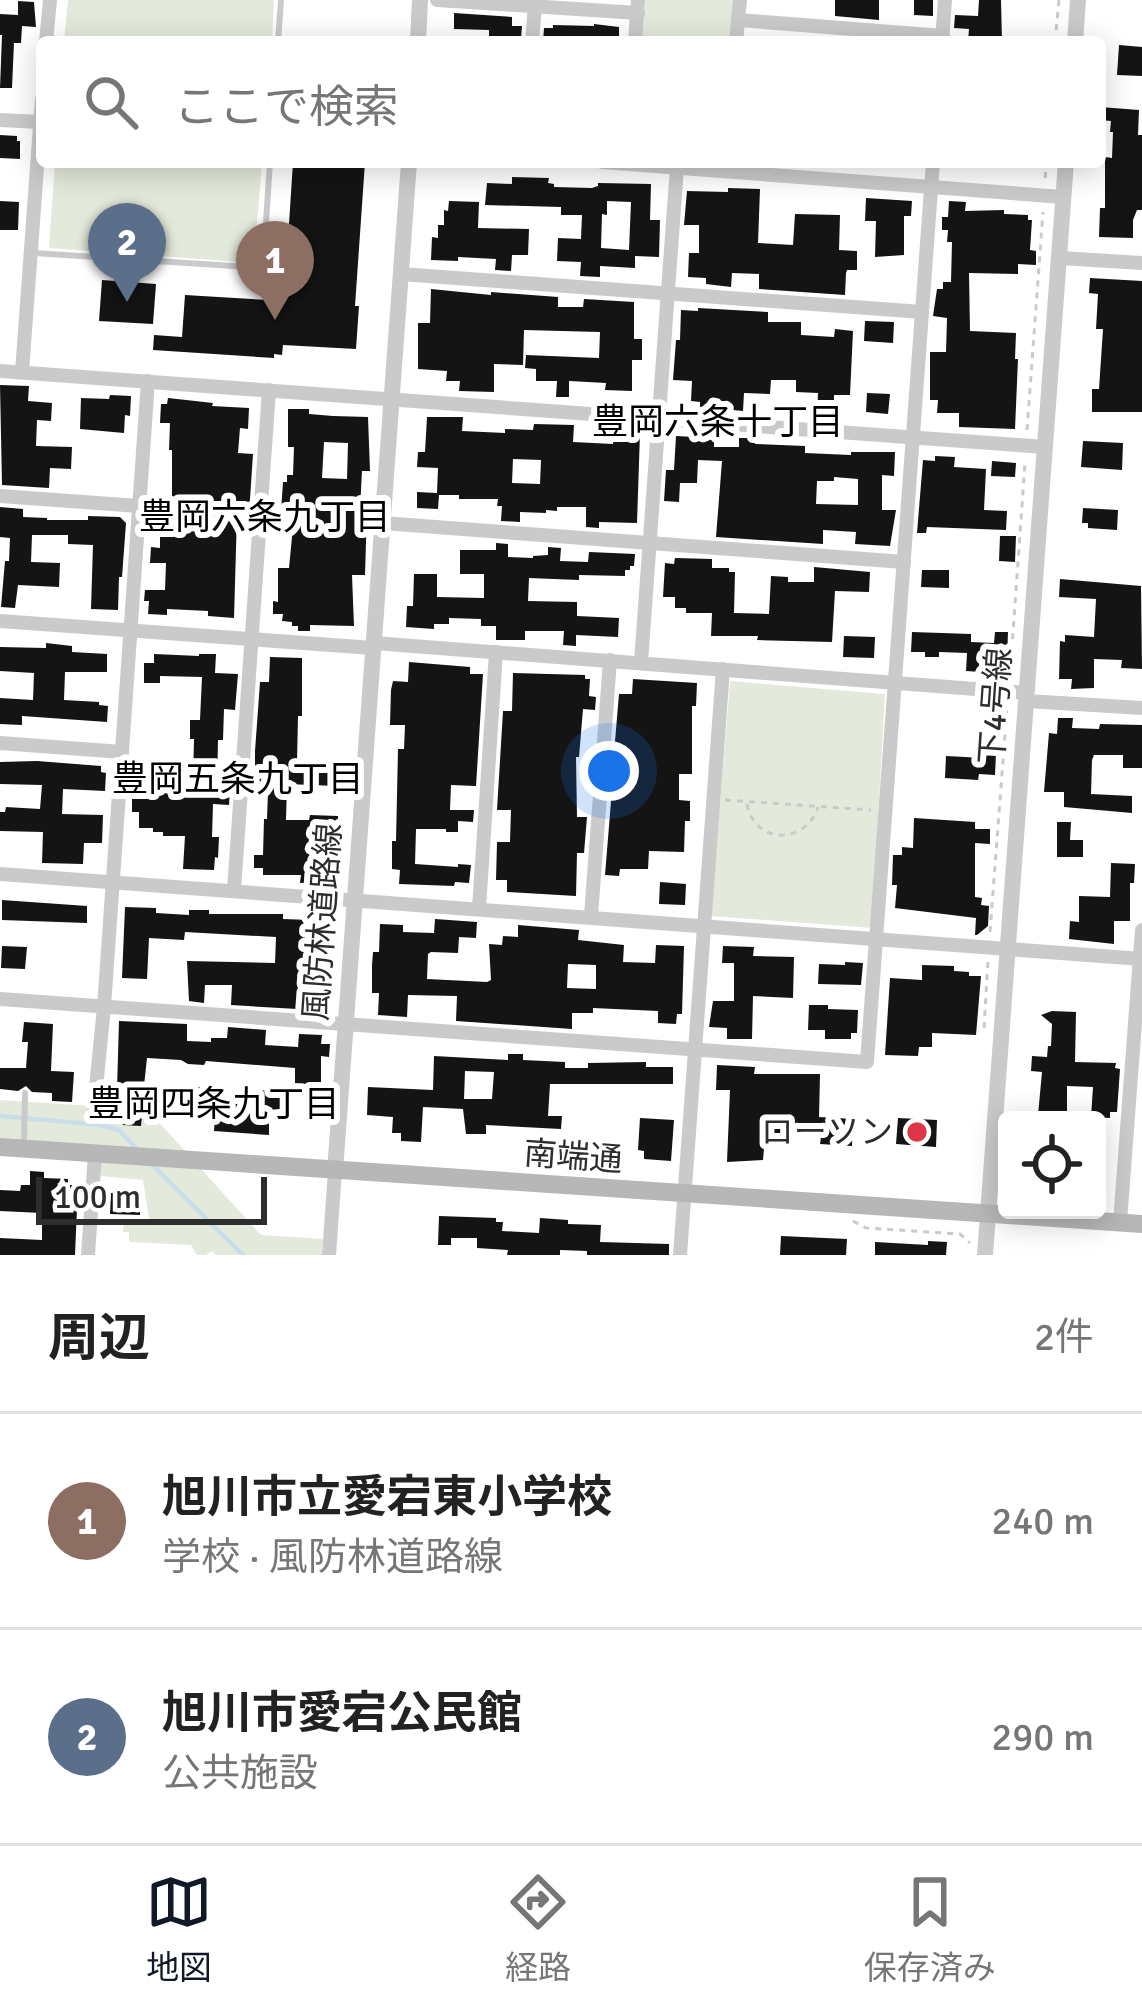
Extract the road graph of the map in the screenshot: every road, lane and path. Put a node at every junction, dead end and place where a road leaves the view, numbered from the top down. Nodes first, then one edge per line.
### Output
1 (50, 0) edge
2 (281, 0) edge
3 (421, 0) edge
4 (437, 0) edge
5 (740, 0) edge
6 (945, 0) edge
7 (1059, 0) edge
8 (1078, 0) edge
9 (535, 5) junction
10 (638, 7) edge
11 (738, 20) junction
12 (839, 35) edge
13 (47, 36) edge
14 (278, 36) edge
15 (418, 36) edge
16 (532, 36) edge
17 (737, 36) edge
18 (942, 36) edge
19 (1056, 36) edge
20 (1075, 36) edge
21 (0, 119) edge
22 (36, 122) edge
23 (37, 168) edge
24 (270, 168) edge
25 (409, 168) edge
26 (677, 168) edge
27 (736, 168) edge
28 (830, 168) edge
29 (933, 168) edge
30 (1066, 168) edge
31 (829, 179) junction
32 (931, 187) junction
33 (1064, 197) junction
34 (31, 253) junction
35 (1060, 258) junction
36 (1142, 263) edge
37 (400, 274) junction
38 (667, 293) junction
39 (922, 312) junction
40 (0, 370) edge
41 (22, 372) junction
42 (148, 381) junction
43 (269, 390) junction
44 (392, 399) junction
45 (657, 419) junction
46 (913, 437) junction
47 (1045, 447) junction
48 (0, 496) edge
49 (140, 506) junction
50 (382, 523) junction
51 (648, 544) junction
52 (904, 562) junction
53 (0, 621) edge
54 (131, 630) junction
55 (251, 639) junction
56 (374, 646) junction
57 (496, 652) junction
58 (610, 660) junction
59 (641, 662) junction
60 (723, 669) junction
61 (896, 681) junction
62 (1027, 697) junction
63 (1142, 708) edge
64 (0, 743) edge
65 (122, 752) junction
66 (713, 800) junction
67 (747, 802) junction
68 (818, 807) junction
69 (885, 811) junction
70 (0, 874) edge
71 (113, 882) junction
72 (234, 890) junction
73 (355, 900) junction
74 (478, 908) junction
75 (591, 916) junction
76 (703, 925) junction
77 (1142, 930) edge
78 (877, 938) junction
79 (1008, 947) junction
80 (1141, 958) edge
81 (0, 999) edge
82 (104, 1007) junction
83 (346, 1024) junction
84 (694, 1050) junction
85 (1137, 1084) edge
86 (25, 1093) dead end
87 (94, 1108) dead end
88 (25, 1140) junction
89 (0, 1147) edge
90 (95, 1154) junction
91 (335, 1171) junction
92 (684, 1194) junction
93 (988, 1215) junction
94 (1120, 1222) junction
95 (1142, 1224) edge
96 (88, 1255) edge
97 (329, 1255) edge
98 (680, 1255) edge
99 (985, 1255) edge

1 - 13 street
2 - 14 lane
3 - 15 street
4 - 9 street
5 - 11 street
6 - 18 street
7 - 19 path
8 - 20 street
9 - 10 street
9 - 16 street
11 - 12 street
11 - 17 street
21 - 22 street
23 - 34 street
24 - 34 lane
25 - 37 street, 風防林道路線
26 - 38 street
27 - 31 street
28 - 31 street
29 - 32 street
30 - 33 street, 下4号線
31 - 32 street
32 - 33 street
32 - 39 street
33 - 35 street, 下4号線
34 - 41 street
35 - 36 street
35 - 47 street, 下4号線
37 - 38 street
37 - 44 street, 風防林道路線
38 - 39 street
38 - 45 street
39 - 46 street
40 - 41 street
41 - 42 street
42 - 43 street
42 - 49 street
43 - 44 street
43 - 55 street
44 - 45 street
44 - 50 street, 風防林道路線
45 - 46 street
45 - 51 street
46 - 47 street
46 - 52 street
47 - 62 street, 下4号線
48 - 49 street
49 - 54 street
50 - 51 street
50 - 56 street, 風防林道路線
51 - 52 street
51 - 59 street
52 - 61 street
53 - 54 street
54 - 55 street
54 - 65 street
55 - 56 street
55 - 72 street
56 - 57 street
56 - 73 street, 風防林道路線
57 - 58 street
57 - 74 street
58 - 59 street
58 - 75 street
59 - 60 street
60 - 61 street
60 - 66 street
61 - 62 street
61 - 69 street
62 - 63 street
62 - 79 street, 下4号線
64 - 65 street
65 - 71 street
66 - 67 path
66 - 76 street
67 - 68 path
67 - 68 path
68 - 69 path
69 - 78 street
70 - 71 street
71 - 72 street
71 - 82 street
72 - 73 street
73 - 74 street
73 - 83 street, 風防林道路線
74 - 75 street
75 - 76 street
76 - 78 street
76 - 84 street
77 - 80 street
78 - 79 street
78 - 84 street
79 - 80 street
79 - 93 street, 下4号線
80 - 85 street
81 - 82 street
82 - 83 street
82 - 87 street
83 - 84 street
83 - 91 street, 風防林道路線
84 - 92 street
85 - 94 street
86 - 88 lane
88 - 89 main road, 南端通
88 - 90 main road, 南端通
90 - 91 main road, 南端通
90 - 96 street
91 - 92 main road, 南端通
91 - 97 street, 風防林道路線
92 - 93 main road, 南端通
92 - 98 street
93 - 94 main road, 南端通
93 - 99 street, 下4号線
94 - 95 main road, 南端通

